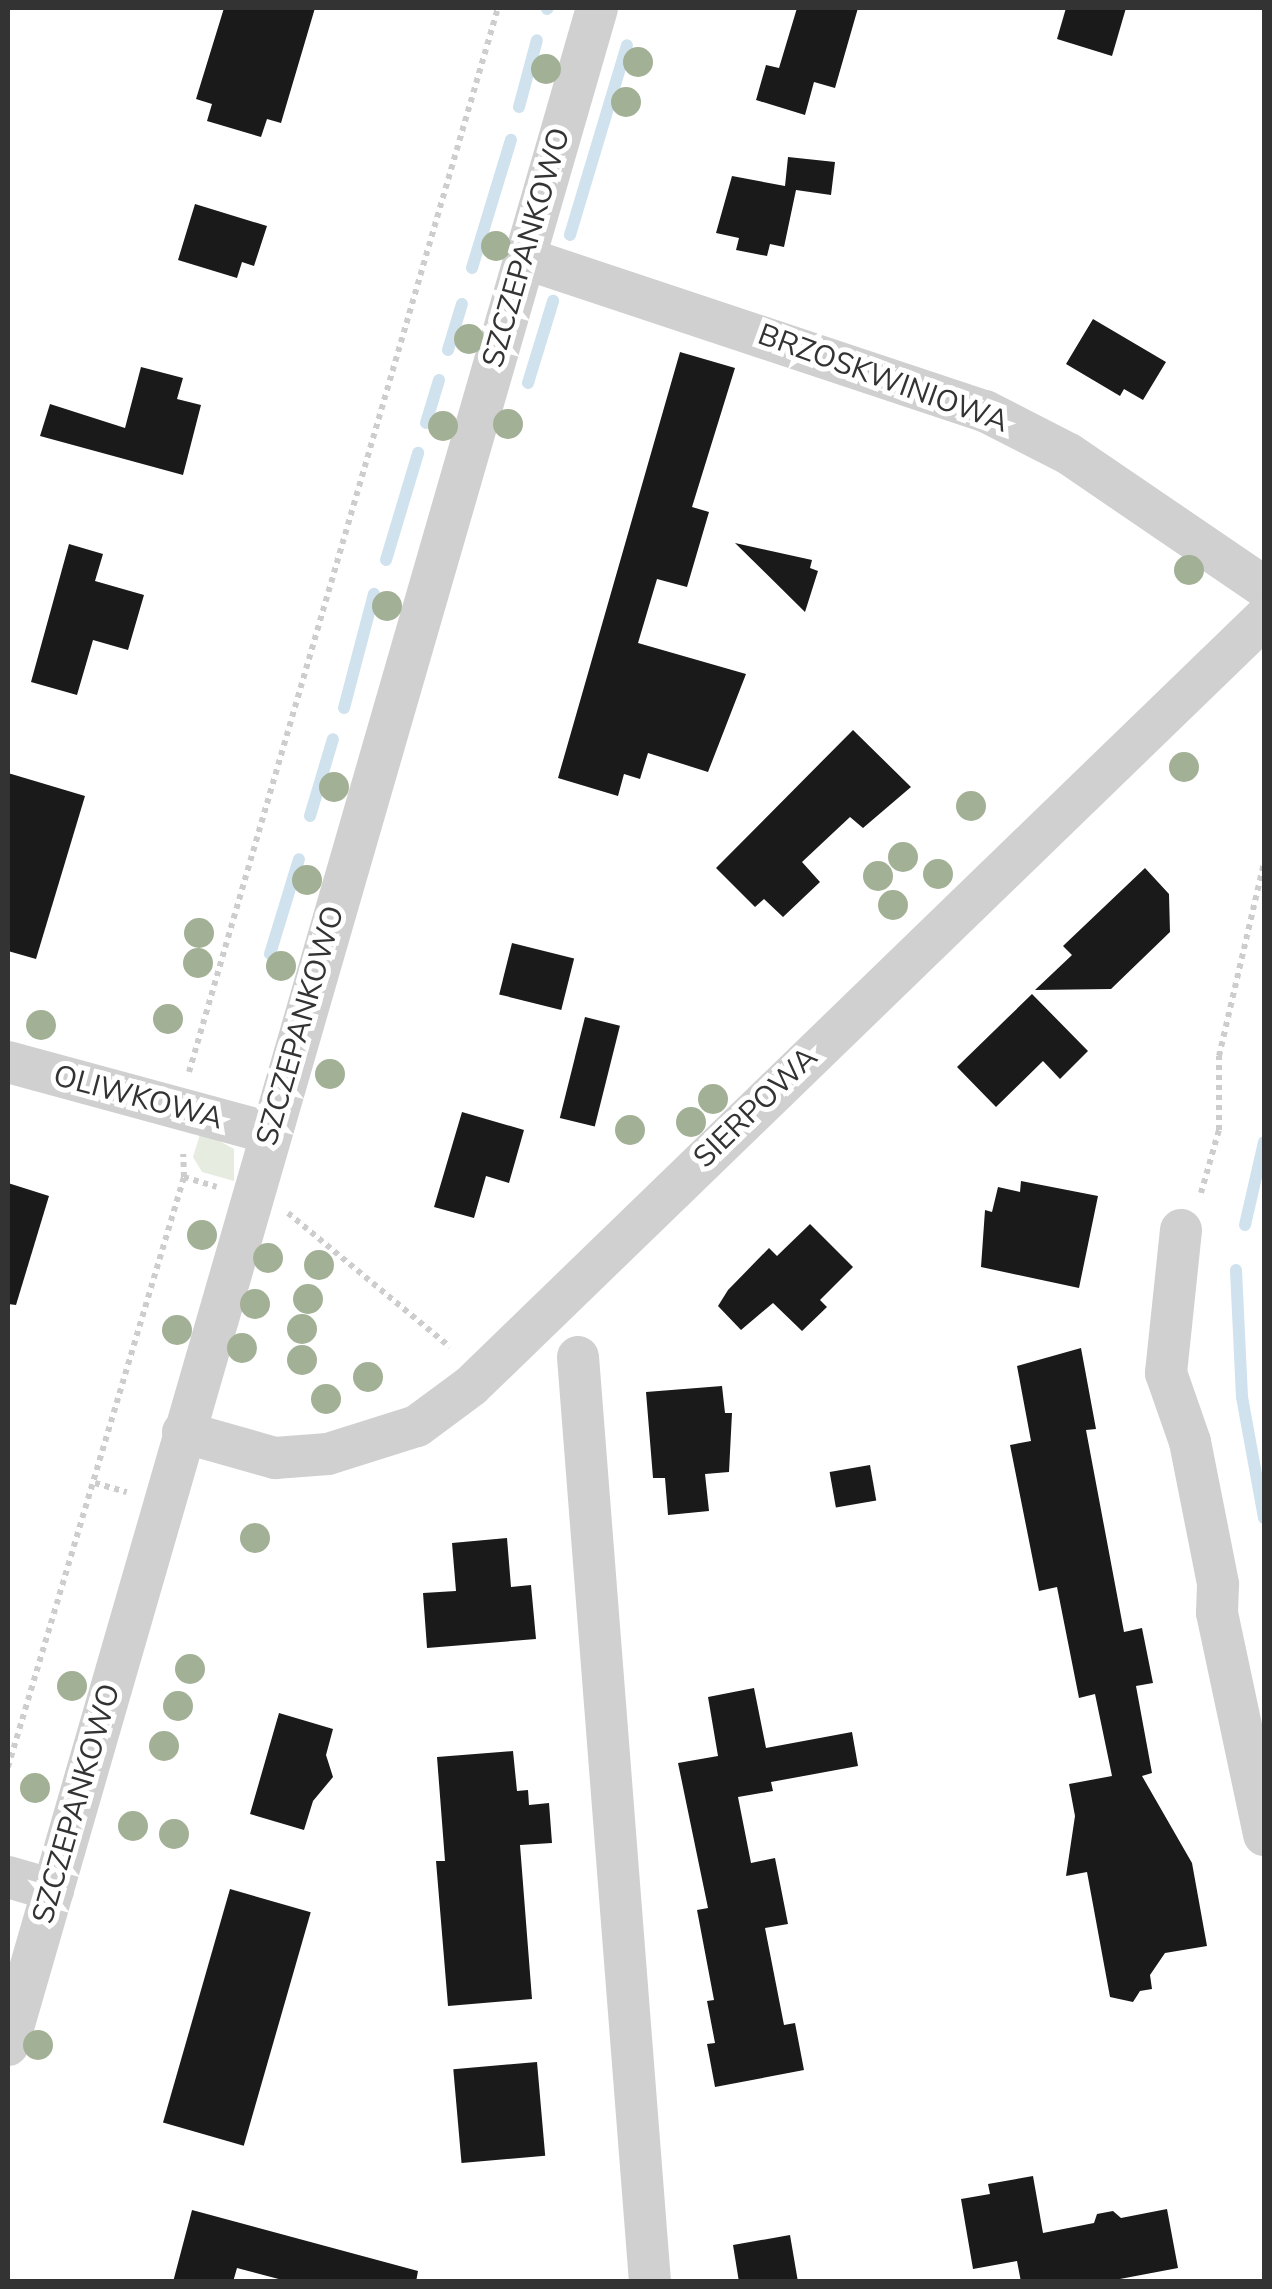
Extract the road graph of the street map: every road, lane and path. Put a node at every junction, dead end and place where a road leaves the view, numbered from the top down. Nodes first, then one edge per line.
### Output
1 (498, 8) edge
2 (597, 8) edge
3 (524, 258) junction
4 (1264, 587) edge
5 (1264, 618) edge
6 (1264, 863) edge
7 (8, 1062) edge
8 (186, 1086) dead end
9 (269, 1133) junction
10 (183, 1144) dead end
11 (184, 1177) junction
12 (232, 1192) dead end
13 (274, 1205) dead end
14 (1181, 1230) joint
15 (462, 1344) dead end
16 (578, 1357) dead end
17 (183, 1432) junction
18 (95, 1483) junction
19 (142, 1497) dead end
20 (8, 1767) edge
21 (1264, 1835) edge
22 (8, 1878) edge
23 (53, 1890) junction
24 (8, 2046) edge
25 (650, 2282) edge

1 - 8 path
2 - 3 street, SZCZEPANKOWO
3 - 4 street, BRZOSKWINIOWA
3 - 9 street, SZCZEPANKOWO
5 - 17 street, SIERPOWA
6 - 14 path
7 - 9 street, OLIWKOWA
9 - 17 street, SZCZEPANKOWO
10 - 11 path
11 - 12 path
11 - 18 path
13 - 15 path
14 - 21 street
16 - 25 street
17 - 23 street, SZCZEPANKOWO
18 - 19 path
18 - 20 path
22 - 23 street
23 - 24 street, SZCZEPANKOWO

